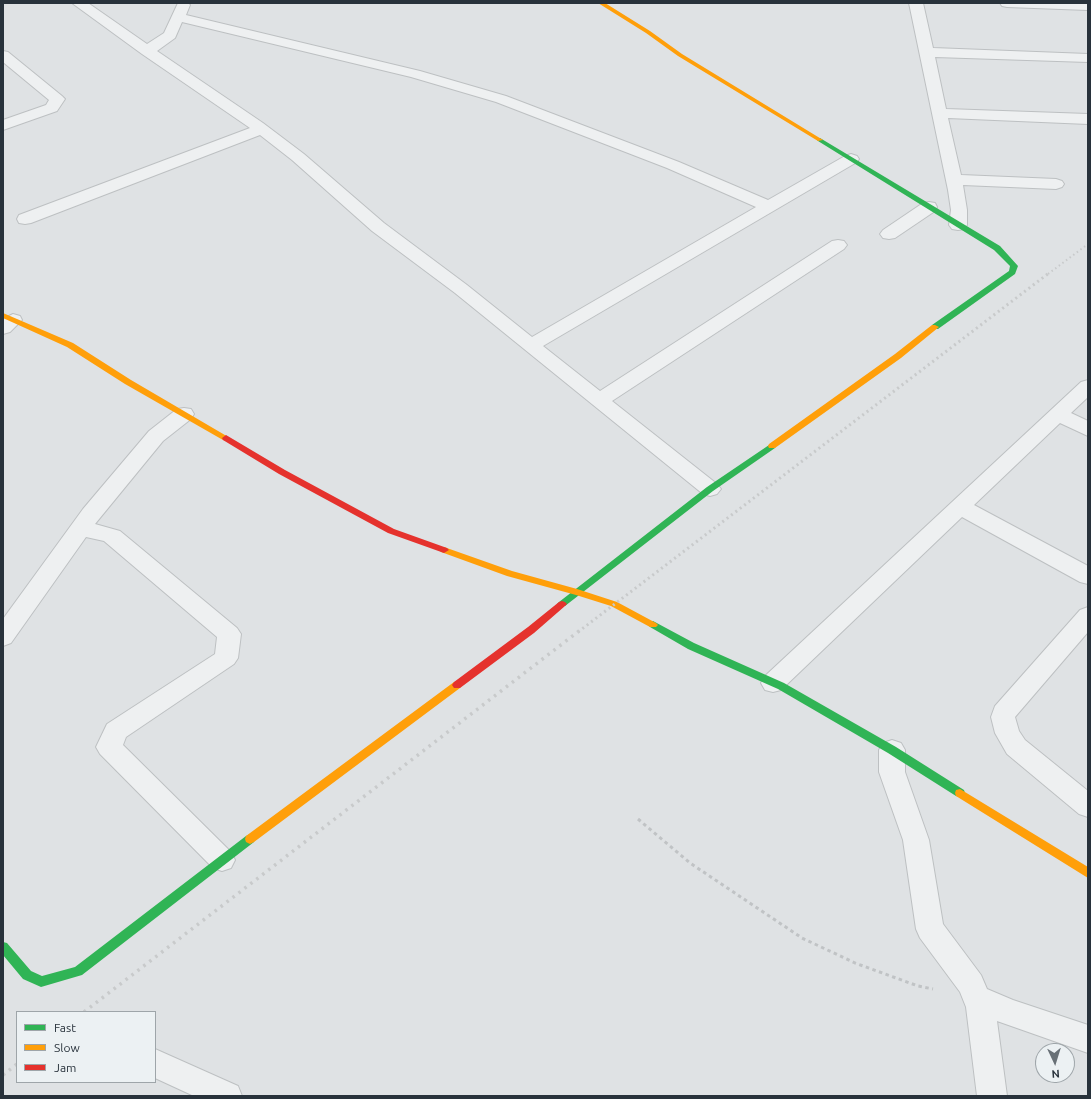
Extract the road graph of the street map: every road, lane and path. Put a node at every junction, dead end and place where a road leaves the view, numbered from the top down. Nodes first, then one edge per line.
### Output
1 (79, 3) edge
2 (184, 3) edge
3 (601, 3) edge
4 (916, 3) edge
5 (1007, 3) edge
6 (1088, 6) edge
7 (177, 17) junction
8 (147, 51) junction
9 (927, 52) junction
10 (3, 55) edge
11 (1088, 58) edge
12 (939, 113) junction
13 (1088, 119) edge
14 (3, 125) edge
15 (261, 129) junction
16 (851, 159) junction
17 (954, 180) junction
18 (1056, 184) dead end
19 (770, 207) junction
20 (929, 207) junction
21 (25, 218) dead end
22 (958, 224) junction
23 (889, 234) dead end
24 (838, 245) dead end
25 (6, 321) edge
26 (530, 346) junction
27 (1088, 386) edge
28 (599, 401) junction
29 (184, 414) junction
30 (1058, 414) junction
31 (1088, 429) edge
32 (710, 489) junction
33 (960, 507) junction
34 (80, 529) junction
35 (1088, 576) edge
36 (577, 592) junction
37 (1088, 616) edge
38 (3, 638) edge
39 (773, 683) junction
40 (892, 750) junction
41 (1088, 806) edge
42 (638, 819) dead end
43 (222, 860) junction
44 (1088, 874) edge
45 (3, 948) edge
46 (976, 998) junction
47 (1088, 1039) edge
48 (156, 1063) edge
49 (227, 1096) edge
50 (992, 1096) edge

1 - 8 street
2 - 7 street
3 - 16 street
4 - 9 street
5 - 6 street
7 - 8 street
7 - 19 street
8 - 15 street
9 - 11 street
9 - 12 street
10 - 14 street
12 - 13 street
12 - 17 street
15 - 21 street
15 - 26 street
16 - 19 street
16 - 20 street
17 - 18 street
17 - 22 street
19 - 26 street
20 - 22 street
20 - 23 street
22 - 32 street
24 - 28 street
25 - 29 street
26 - 28 street
27 - 30 street
28 - 32 street
29 - 34 street
29 - 36 street
30 - 31 street
30 - 33 street
32 - 36 street
33 - 35 street
33 - 39 street
34 - 38 street
34 - 43 street
36 - 39 street
36 - 43 street
37 - 41 street
39 - 40 street
40 - 44 street
40 - 46 street
42 - 46 path
43 - 45 street
46 - 47 street
46 - 50 street
48 - 49 street

